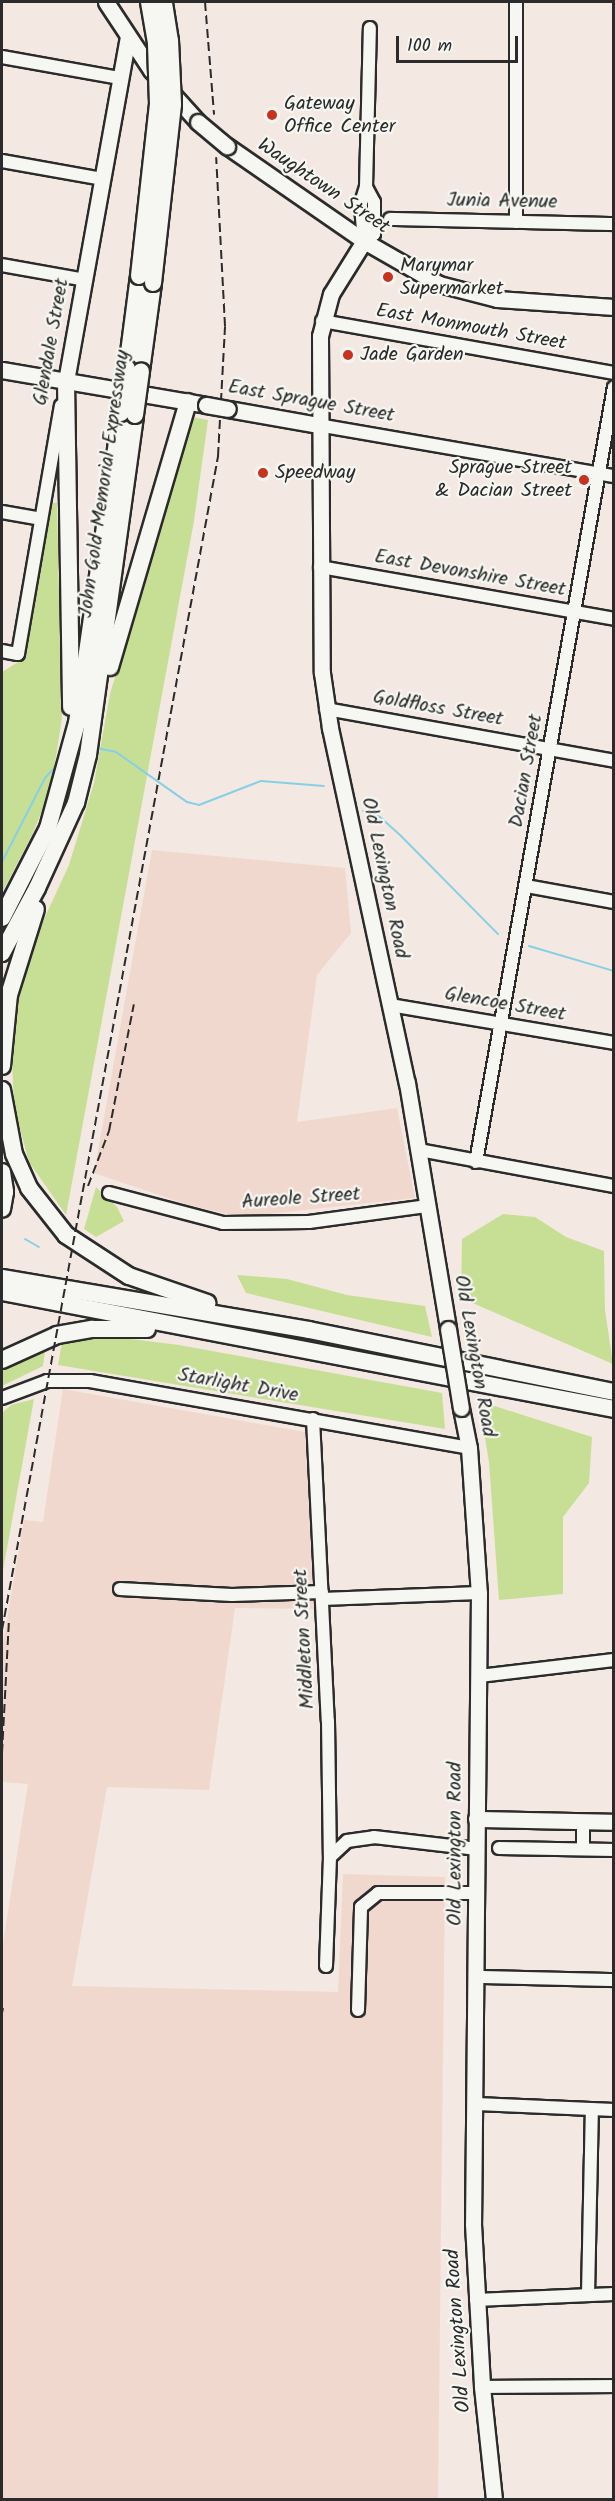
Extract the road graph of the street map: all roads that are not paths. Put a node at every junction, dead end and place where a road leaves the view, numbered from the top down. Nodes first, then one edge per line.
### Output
1 (106, 2) edge
2 (149, 2) edge
3 (164, 2) edge
4 (516, 2) edge
5 (370, 28) dead end
6 (128, 37) junction
7 (2, 57) edge
8 (120, 78) junction
9 (2, 161) edge
10 (103, 179) junction
11 (390, 219) dead end
12 (516, 222) junction
13 (614, 224) edge
14 (364, 241) junction
15 (2, 266) edge
16 (84, 280) junction
17 (146, 280) junction
18 (614, 307) edge
19 (322, 321) junction
20 (2, 370) edge
21 (614, 373) edge
22 (66, 381) junction
23 (614, 387) edge
24 (188, 402) junction
25 (128, 414) junction
26 (318, 424) junction
27 (598, 474) junction
28 (614, 477) edge
29 (2, 512) edge
30 (40, 519) junction
31 (320, 567) junction
32 (576, 613) junction
33 (614, 619) edge
34 (2, 651) edge
35 (326, 709) junction
36 (97, 711) junction
37 (74, 724) junction
38 (550, 749) junction
39 (614, 761) edge
40 (68, 821) junction
41 (526, 886) junction
42 (15, 892) junction
43 (614, 902) edge
44 (2, 907) edge
45 (2, 918) edge
46 (2, 953) edge
47 (390, 1005) junction
48 (502, 1024) junction
49 (614, 1043) edge
50 (2, 1066) edge
51 (2, 1090) edge
52 (418, 1150) junction
53 (476, 1162) junction
54 (2, 1172) edge
55 (614, 1186) edge
56 (109, 1193) dead end
57 (428, 1206) junction
58 (2, 1209) edge
59 (2, 1278) edge
60 (2, 1292) edge
61 (309, 1330) junction
62 (201, 1331) junction
63 (2, 1360) edge
64 (614, 1392) edge
65 (2, 1398) edge
66 (614, 1409) edge
67 (313, 1419) junction
68 (469, 1448) junction
69 (120, 1589) dead end
70 (479, 1593) junction
71 (322, 1596) junction
72 (614, 1660) edge
73 (479, 1676) junction
74 (476, 1819) junction
75 (583, 1821) junction
76 (614, 1822) edge
77 (499, 1848) dead end
78 (477, 1849) junction
79 (583, 1849) junction
80 (614, 1850) edge
81 (330, 1857) junction
82 (476, 1893) junction
83 (326, 1966) dead end
84 (478, 1977) junction
85 (614, 1980) edge
86 (358, 2010) dead end
87 (477, 2104) junction
88 (592, 2109) junction
89 (614, 2110) edge
90 (614, 2294) edge
91 (588, 2295) junction
92 (476, 2300) junction
93 (614, 2386) edge
94 (482, 2387) junction
95 (494, 2499) edge

1 - 6 main road, Waughtown Street
2 - 17 highway, John Gold Memorial Expressway, bridge
3 - 17 highway, John Gold Memorial Expressway, bridge
4 - 12 street
5 - 14 street
6 - 8 main road, Glendale Street
6 - 14 main road, Waughtown Street, bridge
7 - 8 street
8 - 10 main road, Glendale Street
9 - 10 street
10 - 16 main road, Glendale Street
11 - 12 street, Junia Avenue
12 - 13 street, Junia Avenue
14 - 18 main road, Waughtown Street
14 - 19 main road, Old Lexington Road
15 - 16 street
16 - 22 main road, Glendale Street
17 - 25 highway, John Gold Memorial Expressway, bridge
19 - 21 street, East Monmouth Street
19 - 26 main road, Old Lexington Road
20 - 22 main road, East Sprague Street
22 - 24 main road, East Sprague Street
22 - 30 street, Glendale Street
22 - 37 highway
23 - 27 street, Dacian Street
24 - 26 main road, East Sprague Street, bridge
24 - 36 highway
25 - 36 highway, John Gold Memorial Expressway
25 - 37 highway, John Gold Memorial Expressway
26 - 27 street, East Sprague Street
26 - 31 main road, Old Lexington Road
27 - 28 street, East Sprague Street
27 - 32 street, Dacian Street
29 - 30 street
30 - 34 street, Glendale Street
31 - 32 street, East Devonshire Street
31 - 35 main road, Old Lexington Road
32 - 33 street, East Devonshire Street
32 - 38 street, Dacian Street
35 - 38 street, Goldfloss Street
35 - 47 main road, Old Lexington Road
36 - 40 highway, John Gold Memorial Expressway
37 - 42 highway
38 - 39 street, Goldfloss Street
38 - 41 street, Dacian Street
40 - 46 highway, John Gold Memorial Expressway
40 - 50 highway
41 - 43 street
41 - 48 street, Dacian Street
42 - 44 highway
42 - 45 highway
47 - 48 street, Glencoe Street
47 - 52 main road, Old Lexington Road
48 - 49 street, Glencoe Street
48 - 53 street, Dacian Street
51 - 61 highway
52 - 53 street
52 - 57 main road, Old Lexington Road
53 - 55 street
54 - 58 highway
56 - 57 street, Aureole Street
57 - 68 main road, Old Lexington Road, bridge
59 - 61 highway
60 - 62 highway
61 - 64 highway
62 - 63 highway
62 - 66 highway
65 - 67 street, Starlight Drive
67 - 68 street, Starlight Drive
67 - 71 street, Middleton Street
68 - 70 main road, Old Lexington Road
69 - 71 street
70 - 71 street
70 - 73 main road, Old Lexington Road
71 - 81 street, Middleton Street
72 - 73 street
73 - 74 main road, Old Lexington Road
74 - 75 main road
74 - 78 main road, Old Lexington Road
75 - 76 main road
75 - 79 street
77 - 79 street
78 - 81 street
78 - 82 main road, Old Lexington Road
79 - 80 street
81 - 83 street, Middleton Street
82 - 84 main road, Old Lexington Road
82 - 86 street
84 - 85 street
84 - 87 main road, Old Lexington Road
87 - 88 street
87 - 92 main road, Old Lexington Road
88 - 89 street
88 - 91 street
90 - 91 street
91 - 92 street
92 - 94 main road, Old Lexington Road
93 - 94 street
94 - 95 main road, Old Lexington Road

